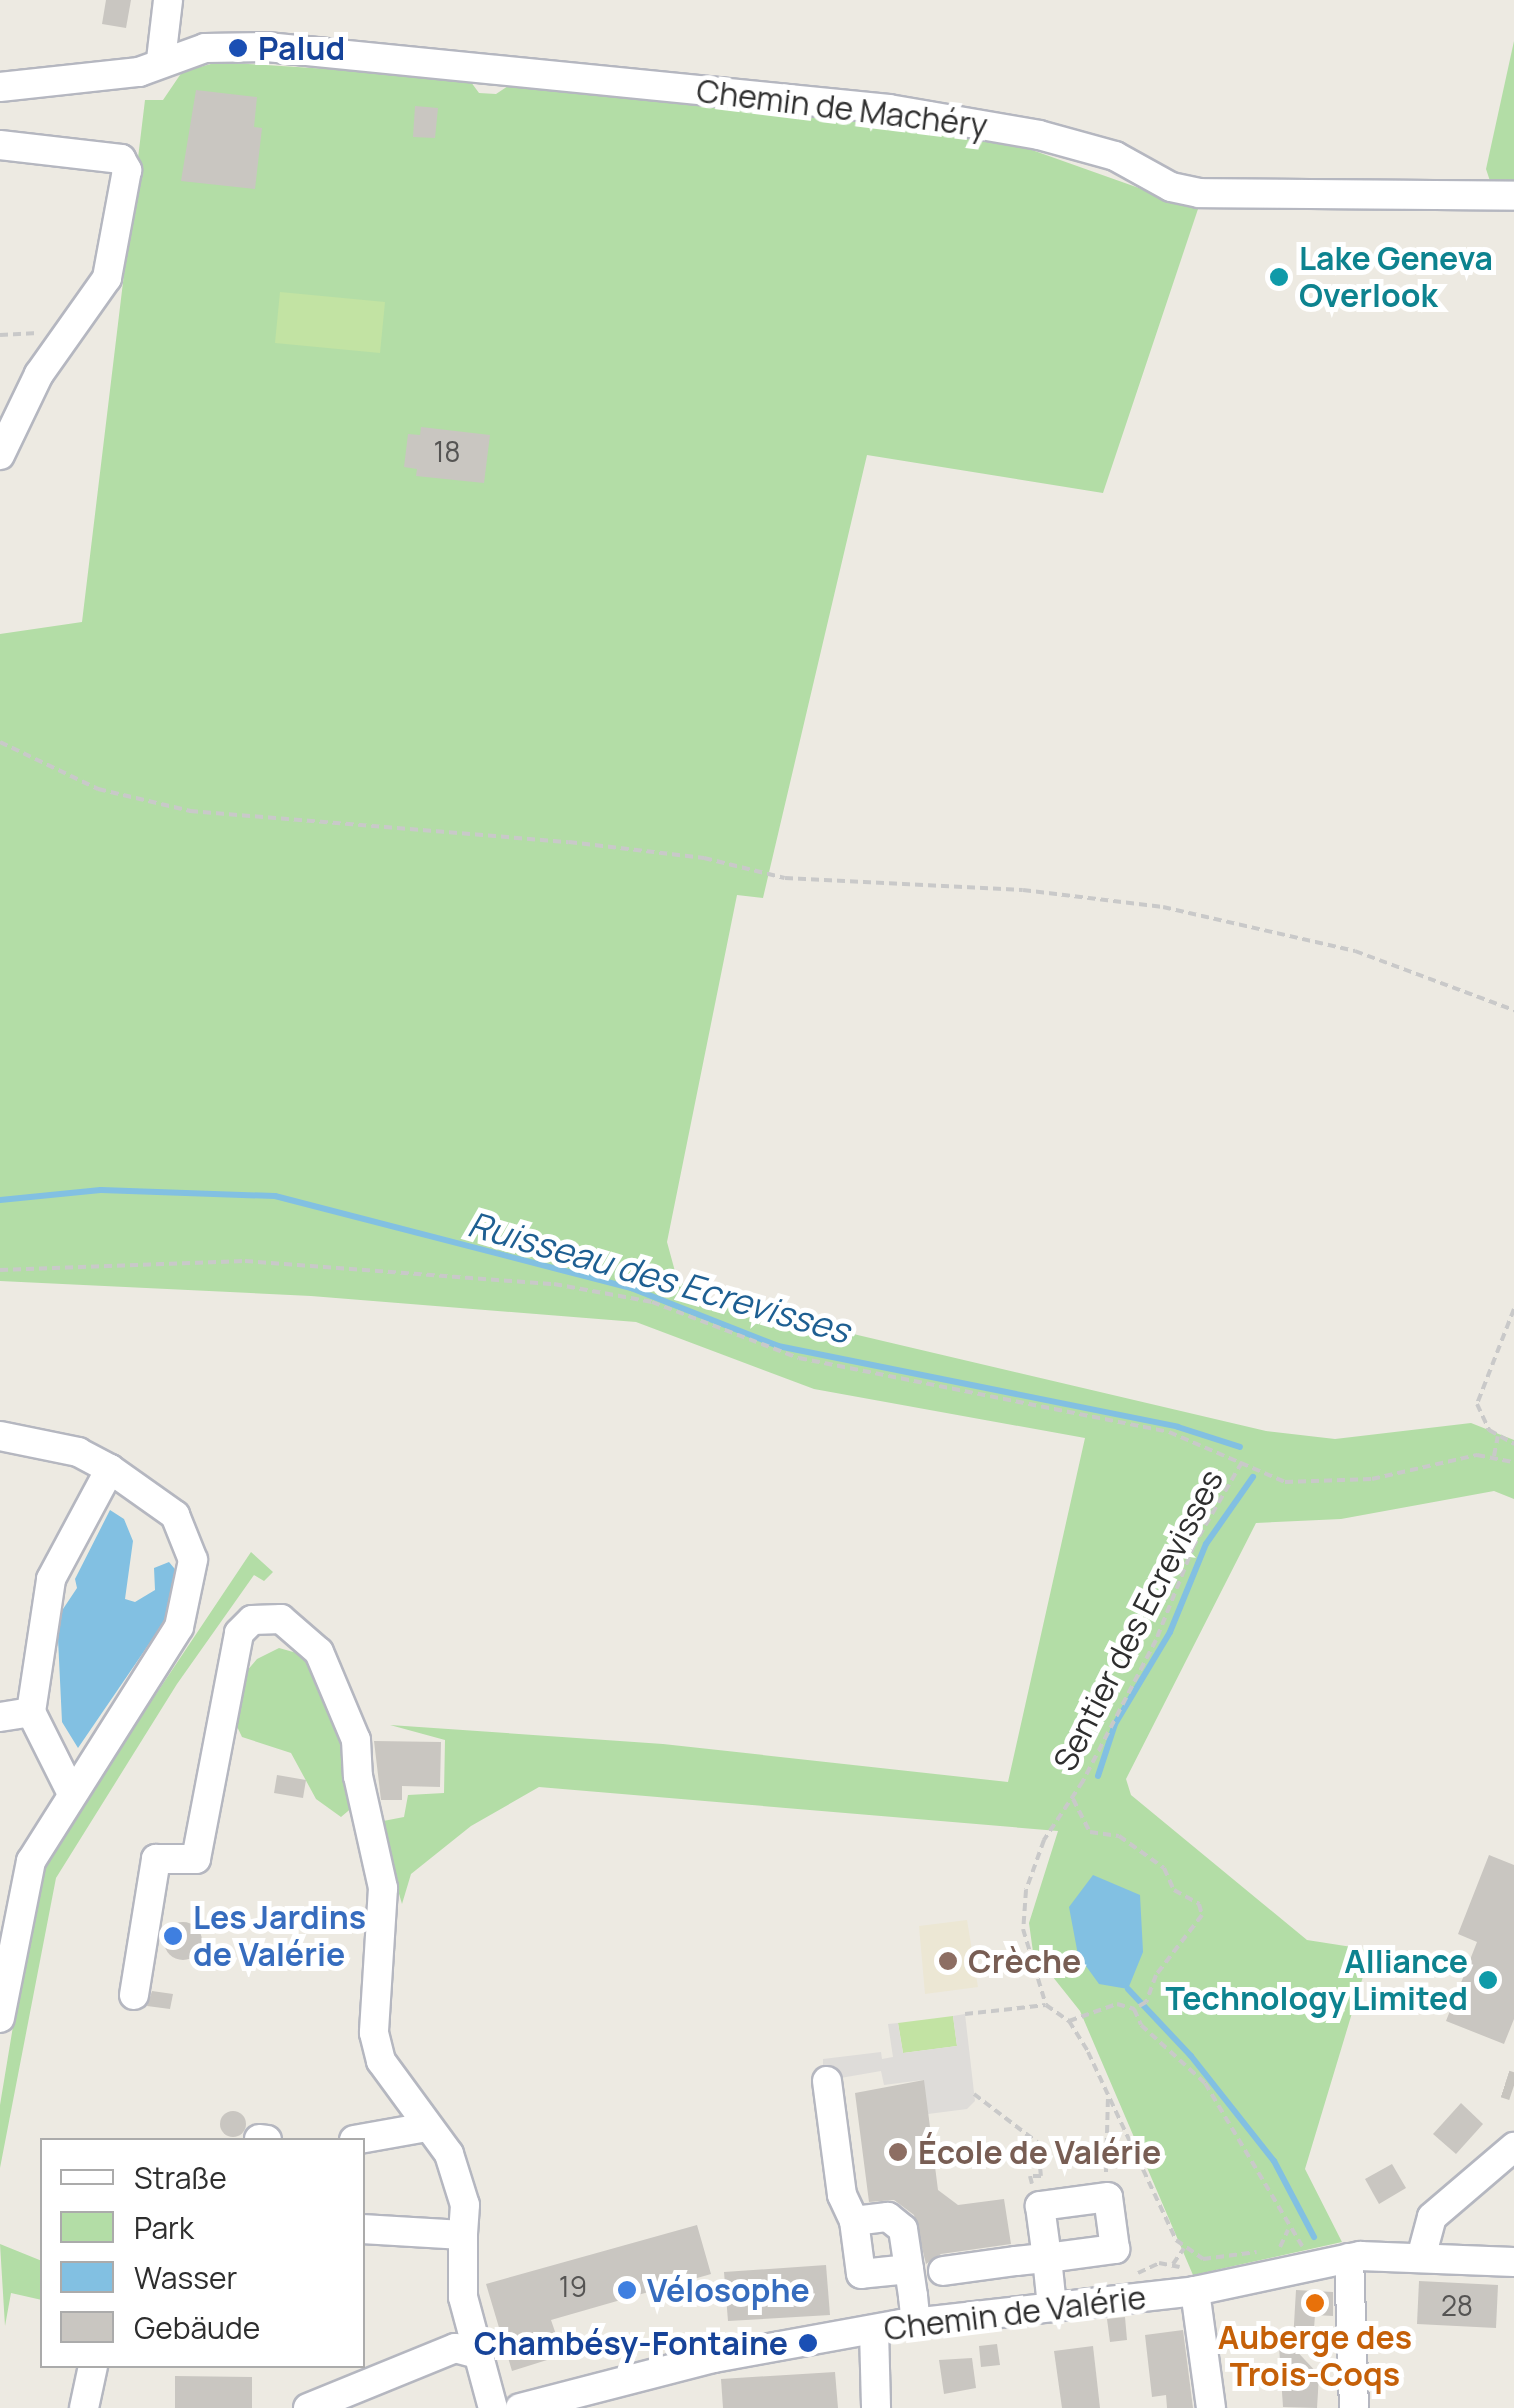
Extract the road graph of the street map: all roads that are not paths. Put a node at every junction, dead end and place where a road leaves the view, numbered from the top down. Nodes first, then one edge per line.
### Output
1 (168, 0) edge
2 (162, 60) junction
3 (0, 87) edge
4 (0, 145) edge
5 (1514, 196) edge
6 (0, 455) edge
7 (0, 1436) edge
8 (110, 1469) junction
9 (31, 1712) junction
10 (0, 1717) edge
11 (71, 1792) junction
12 (134, 1995) dead end
13 (0, 2018) edge
14 (827, 2081) dead end
15 (426, 2127) junction
16 (365, 2138) edge
17 (1514, 2147) edge
18 (854, 2221) junction
19 (365, 2229) edge
20 (463, 2235) junction
21 (1422, 2254) junction
22 (1046, 2258) junction
23 (1349, 2258) junction
24 (1514, 2262) edge
25 (909, 2269) junction
26 (943, 2271) dead end
27 (1196, 2290) junction
28 (1052, 2306) junction
29 (916, 2323) junction
30 (874, 2330) junction
31 (478, 2354) junction
32 (93, 2368) edge
33 (84, 2408) edge
34 (308, 2408) edge
35 (492, 2408) edge
36 (520, 2408) edge
37 (876, 2408) edge
38 (1211, 2408) edge
39 (1354, 2408) edge

1 - 2 street
2 - 3 street, Chemin de Machéry
2 - 5 street, Chemin de Machéry
4 - 6 street
7 - 8 street
8 - 9 street
8 - 11 street
9 - 10 street
9 - 11 street
11 - 13 street
12 - 15 street
14 - 18 street
15 - 16 street
15 - 20 street
17 - 21 street
18 - 25 street
18 - 25 street
19 - 20 street
20 - 31 street
21 - 23 street, Chemin de Valérie
21 - 24 street, Chemin de Valérie
22 - 22 street
22 - 26 street
22 - 28 street
23 - 27 street, Chemin de Valérie
23 - 39 street
25 - 29 street
27 - 28 street, Chemin de Valérie
27 - 38 street
28 - 29 street, Chemin de Valérie
29 - 30 street, Chemin de Valérie
30 - 36 street, Chemin de Valérie
30 - 37 street
31 - 34 street
31 - 35 street
32 - 33 street

